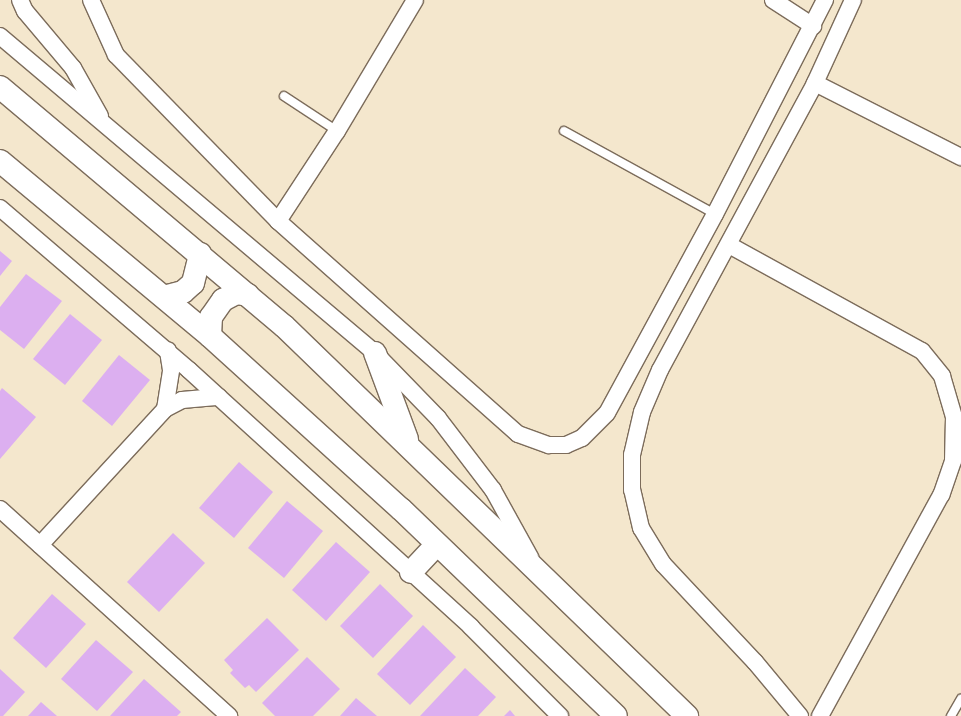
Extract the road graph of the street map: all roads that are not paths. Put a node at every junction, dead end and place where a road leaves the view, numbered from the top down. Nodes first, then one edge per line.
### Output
1 (20, 0) edge
2 (91, 0) edge
3 (415, 0) edge
4 (773, 0) edge
5 (824, 0) edge
6 (853, 0) edge
7 (813, 26) junction
8 (0, 36) edge
9 (815, 83) junction
10 (0, 87) edge
11 (284, 96) dead end
12 (102, 121) junction
13 (337, 131) junction
14 (564, 131) dead end
15 (961, 157) edge
16 (0, 161) edge
17 (0, 208) edge
18 (715, 214) junction
19 (278, 221) junction
20 (729, 245) junction
21 (200, 254) junction
22 (248, 295) junction
23 (164, 297) junction
24 (210, 336) junction
25 (168, 350) junction
26 (375, 353) junction
27 (219, 397) junction
28 (165, 409) junction
29 (408, 444) junction
30 (0, 509) edge
31 (438, 544) junction
32 (40, 545) junction
33 (537, 569) junction
34 (411, 572) junction
35 (961, 699) edge
36 (230, 716) edge
37 (560, 716) edge
38 (616, 716) edge
39 (687, 716) edge
40 (800, 716) edge
41 (820, 716) edge
42 (951, 716) edge

1 - 12 street
2 - 19 street
3 - 13 street
4 - 7 street
5 - 7 street
6 - 9 street
7 - 18 street
8 - 12 street
9 - 15 street
9 - 20 street
10 - 21 main road
11 - 13 lane
12 - 26 street
13 - 19 street
14 - 18 lane
16 - 23 main road
17 - 25 street
18 - 19 street
20 - 40 street
20 - 41 street
21 - 22 main road
21 - 23 main road
22 - 24 main road
22 - 29 main road
23 - 24 main road
24 - 31 main road
25 - 27 street
25 - 28 street
26 - 29 main road
26 - 33 street
27 - 28 street
27 - 34 street
28 - 32 street
29 - 33 main road
30 - 32 street
31 - 34 main road
31 - 38 main road
32 - 36 street
33 - 39 main road
34 - 37 street
35 - 42 lane

